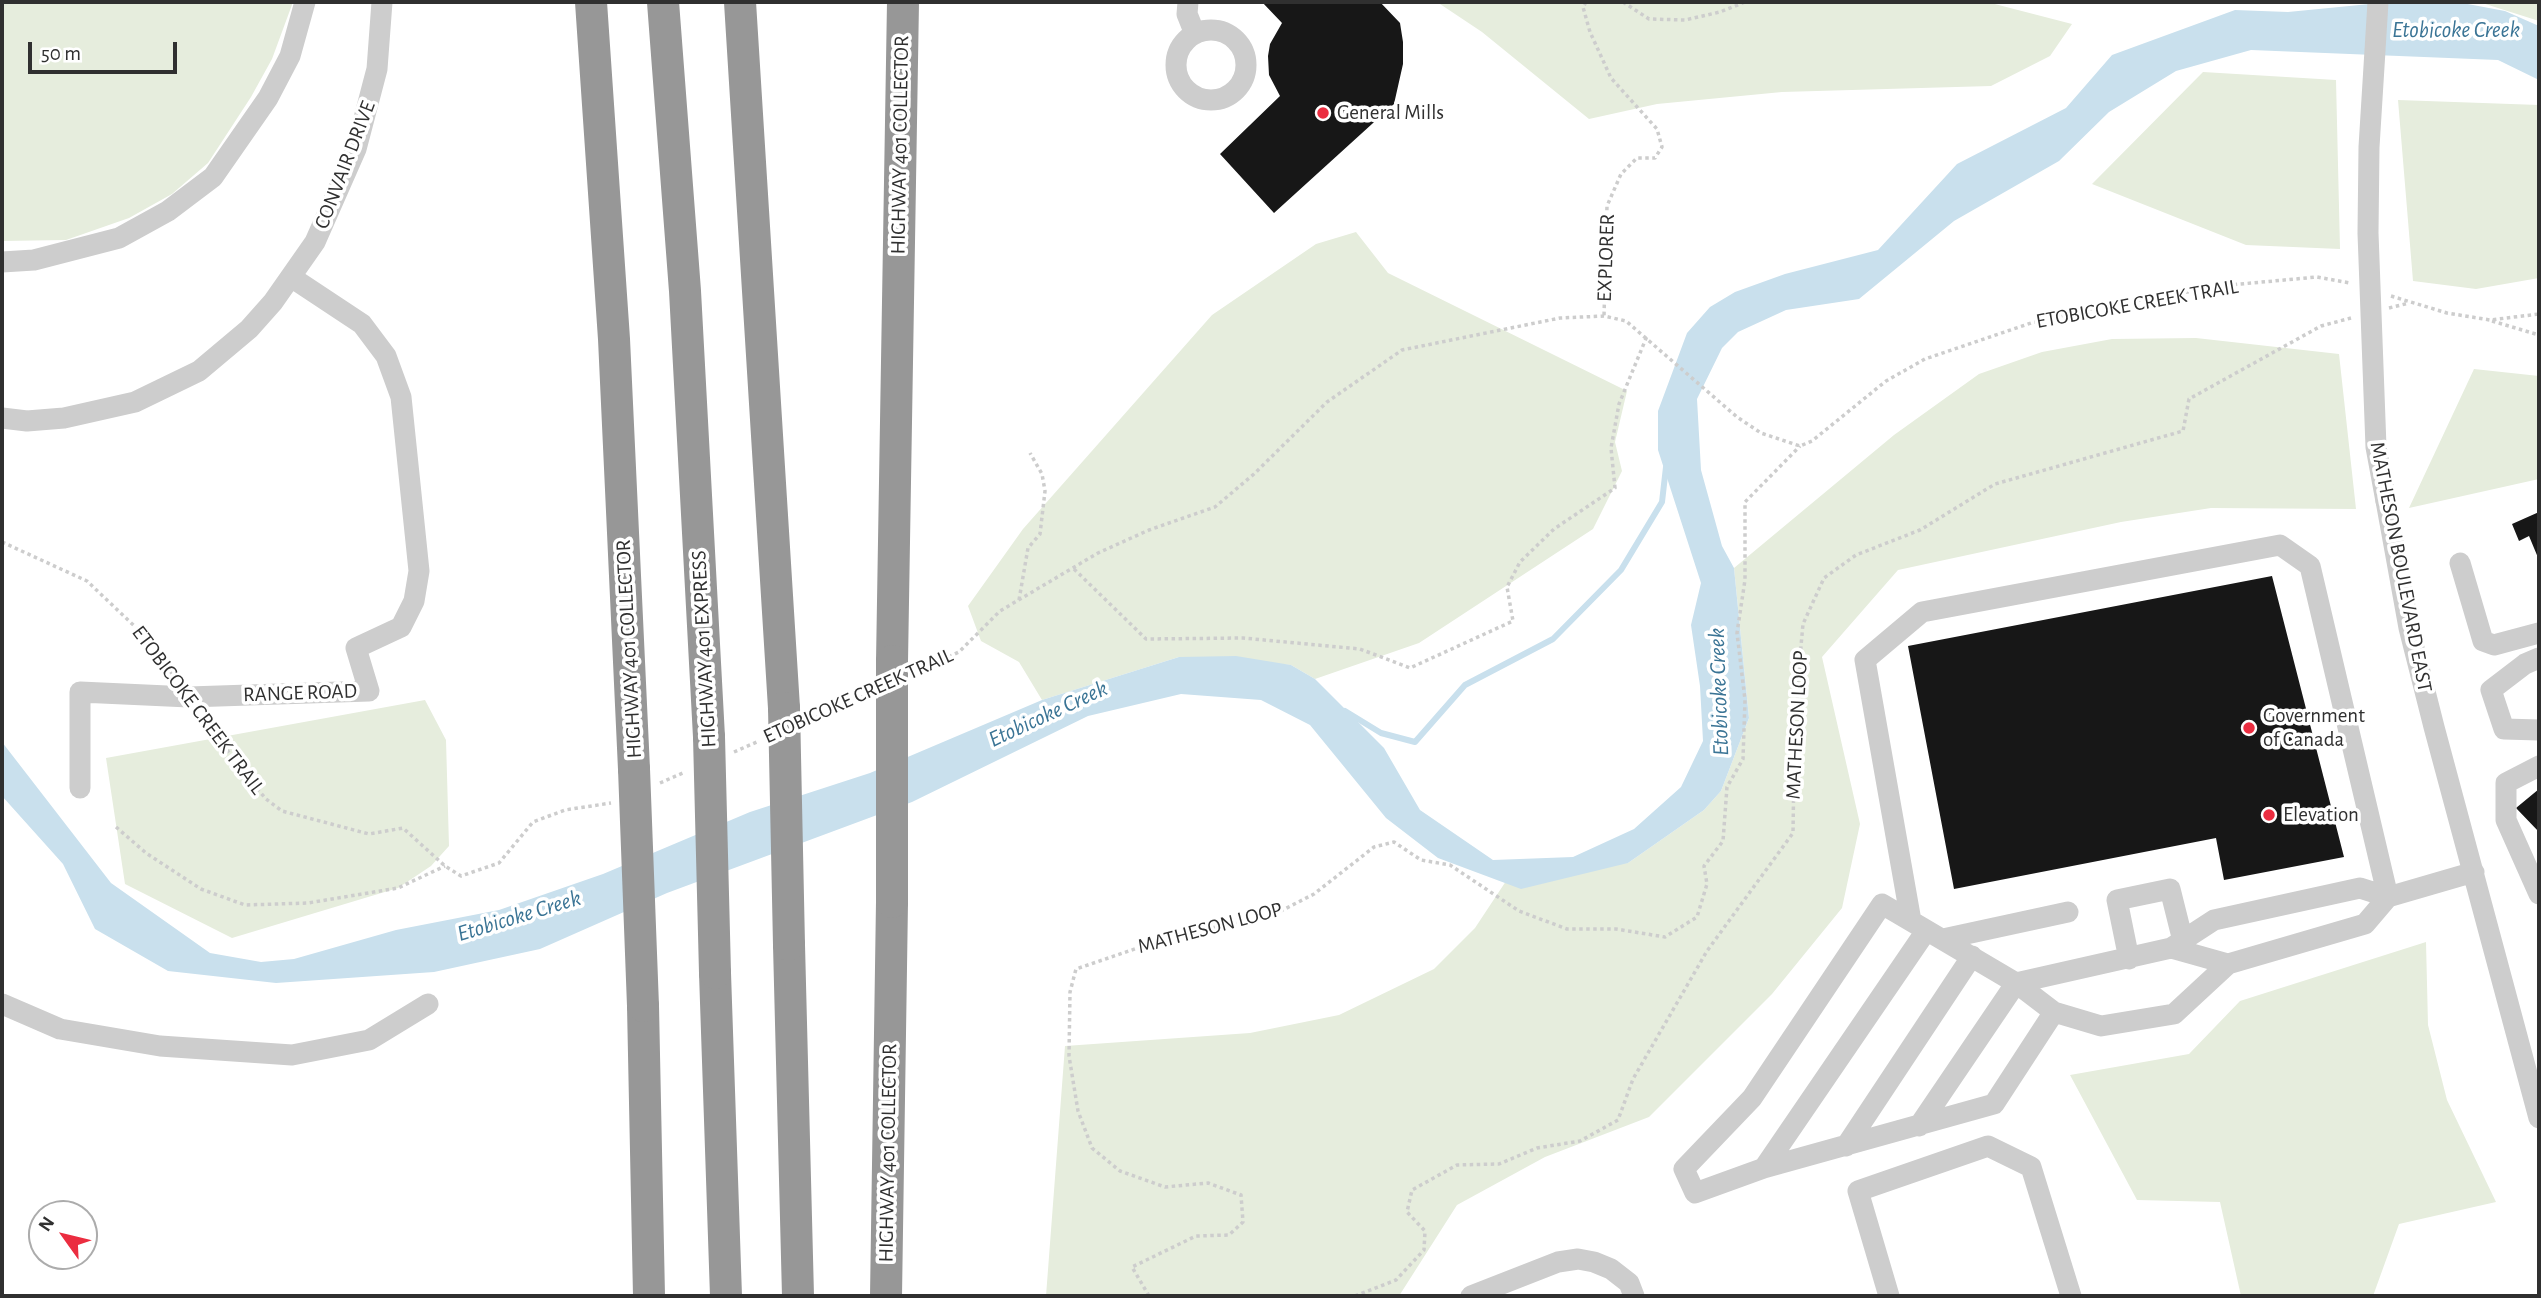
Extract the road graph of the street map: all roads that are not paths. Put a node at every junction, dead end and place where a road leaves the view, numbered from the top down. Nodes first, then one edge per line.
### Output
1 (305, 2) edge
2 (382, 2) edge
3 (591, 2) edge
4 (663, 2) edge
5 (740, 2) edge
6 (903, 2) edge
7 (1188, 2) edge
8 (2378, 2) edge
9 (1195, 34) dead end
10 (2, 261) edge
11 (291, 277) junction
12 (2, 418) edge
13 (2460, 563) dead end
14 (2539, 633) edge
15 (2539, 658) edge
16 (2539, 730) edge
17 (2539, 766) edge
18 (80, 788) dead end
19 (2474, 872) junction
20 (2539, 894) edge
21 (2389, 897) junction
22 (2068, 912) dead end
23 (1927, 930) junction
24 (2177, 945) junction
25 (1972, 956) junction
26 (2129, 959) junction
27 (2228, 964) junction
28 (2016, 983) junction
29 (2, 1004) edge
30 (428, 1004) dead end
31 (2054, 1012) junction
32 (2539, 1118) edge
33 (1919, 1126) junction
34 (1846, 1146) junction
35 (1764, 1168) junction
36 (1480, 1294) edge
37 (649, 1296) edge
38 (726, 1296) edge
39 (799, 1296) edge
40 (886, 1296) edge
41 (1633, 1296) edge
42 (1889, 1296) edge
43 (2071, 1296) edge

1 - 10 street
2 - 11 street, CONVAIR DRIVE
3 - 37 highway, HIGHWAY 401 COLLECTOR, bridge
4 - 38 highway, HIGHWAY 401 EXPRESS, bridge
5 - 39 highway, bridge
6 - 40 highway, HIGHWAY 401 COLLECTOR, bridge
7 - 9 street
8 - 19 street, MATHESON BOULEVARD EAST, bridge
11 - 12 street, CONVAIR DRIVE
11 - 18 street, RANGE ROAD
13 - 14 street
15 - 16 street
17 - 20 street
19 - 21 street
19 - 32 street, MATHESON BOULEVARD EAST
21 - 23 street
21 - 24 street
21 - 27 street
22 - 23 street
23 - 25 street
23 - 35 street
23 - 35 street
24 - 26 street
24 - 26 street
24 - 27 street
25 - 28 street
25 - 34 street
26 - 28 street
27 - 31 street
28 - 31 street
28 - 33 street
29 - 30 street
31 - 33 street
33 - 34 street
34 - 35 street
36 - 41 street
42 - 43 street

